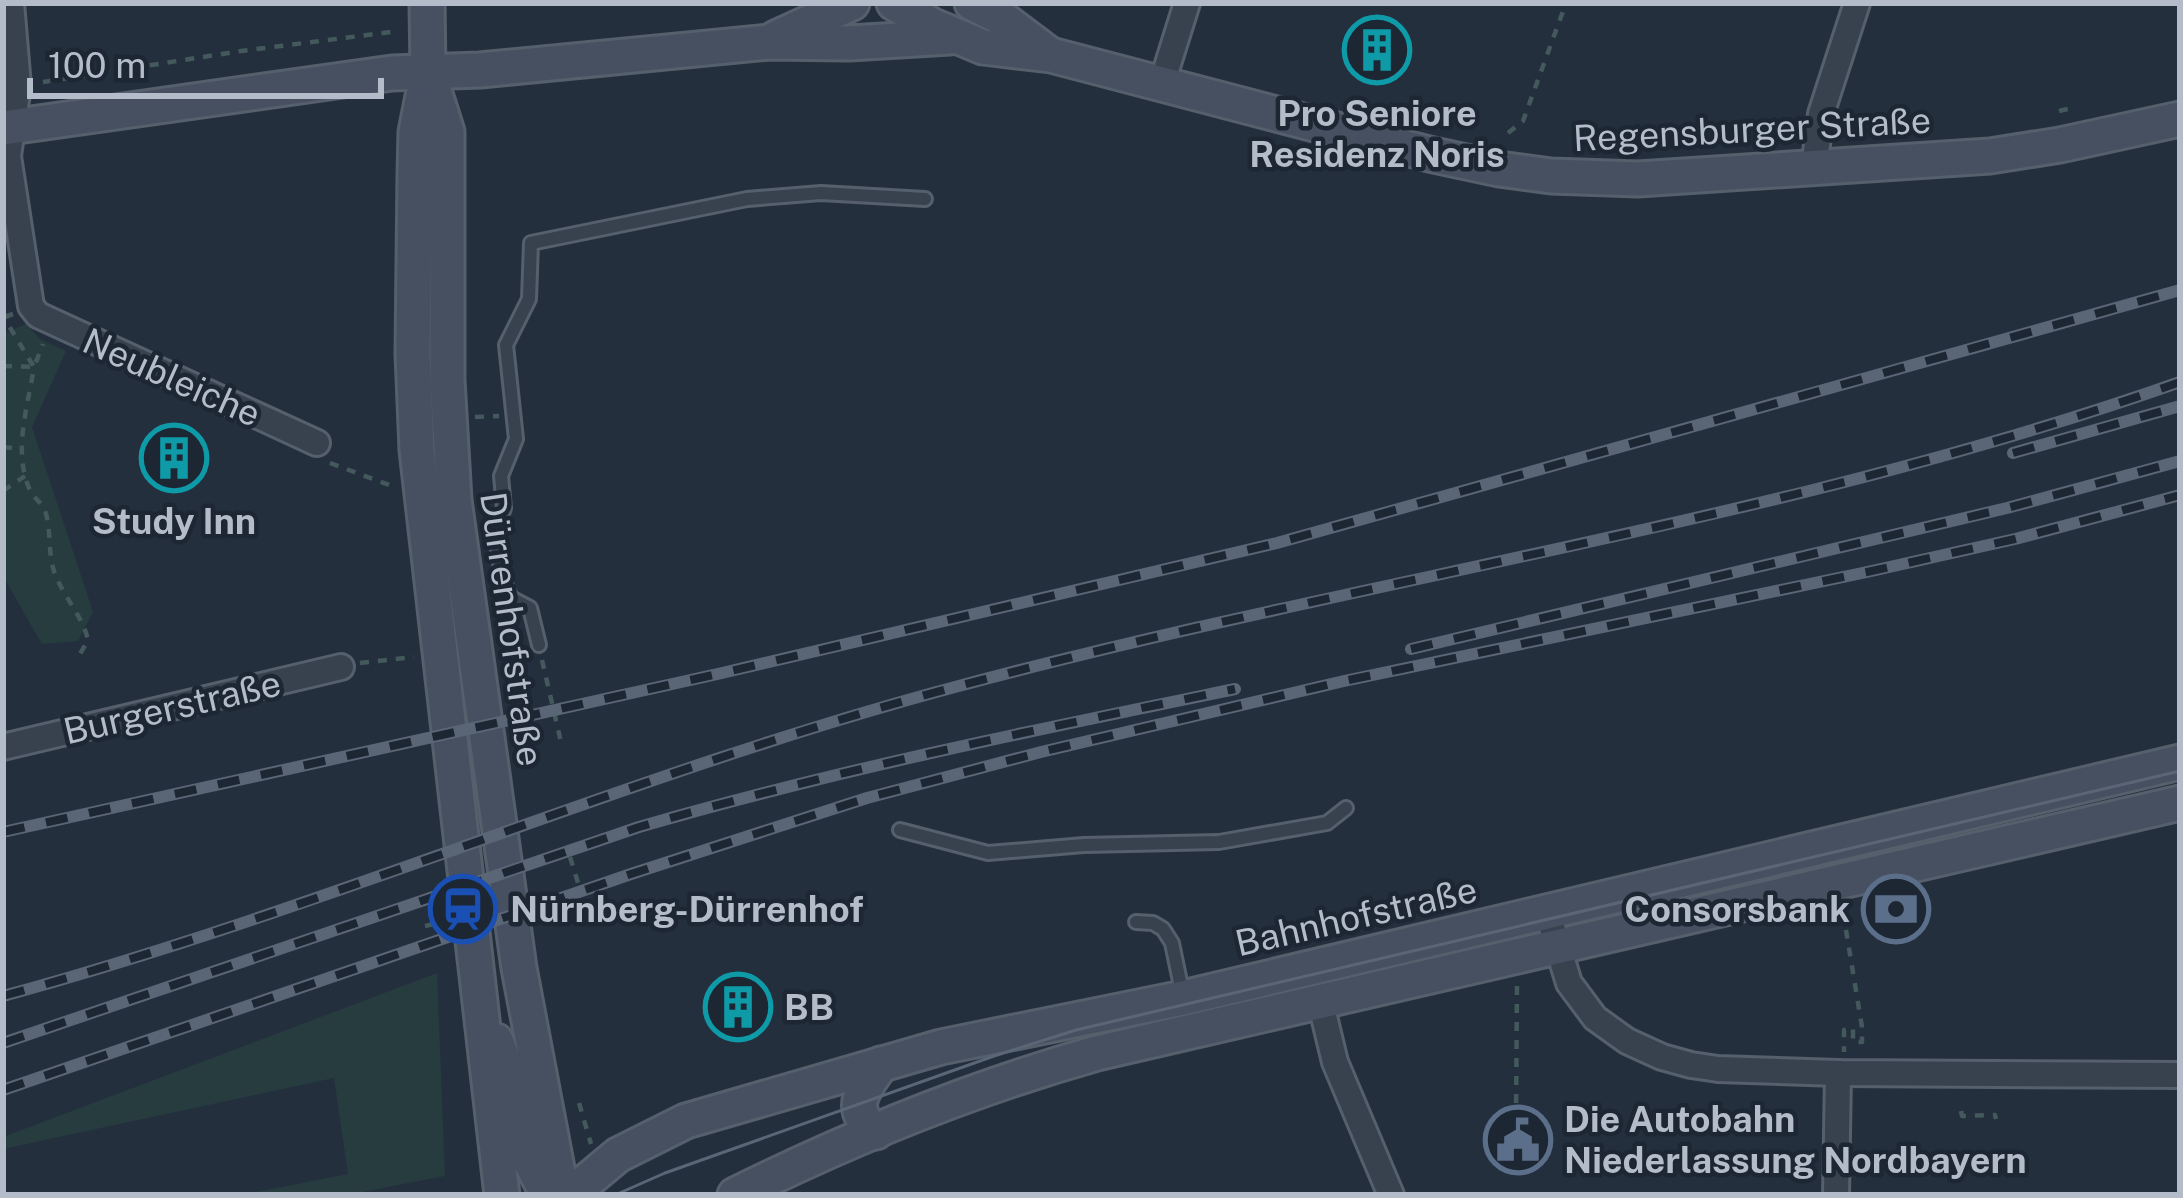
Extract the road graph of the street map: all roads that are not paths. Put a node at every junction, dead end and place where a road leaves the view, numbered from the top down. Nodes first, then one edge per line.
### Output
1 (11, 3) edge
2 (427, 3) edge
3 (785, 3) edge
4 (852, 3) edge
5 (893, 3) edge
6 (972, 3) edge
7 (1187, 3) edge
8 (1857, 3) edge
9 (957, 37) junction
10 (769, 42) junction
11 (1051, 55) junction
12 (428, 71) junction
13 (1162, 83) junction
14 (2180, 119) edge
15 (8, 128) edge
16 (1814, 168) junction
17 (926, 199) dead end
18 (317, 443) road end
19 (538, 645) road end
20 (341, 667) road end
21 (3, 747) edge
22 (2180, 762) edge
23 (2180, 803) edge
24 (1346, 808) dead end
25 (900, 830) dead end
26 (1547, 911) junction
27 (1136, 922) dead end
28 (1557, 947) junction
29 (478, 995) junction
30 (1183, 998) junction
31 (1320, 1000) junction
32 (1841, 1062) junction
33 (881, 1064) junction
34 (2180, 1075) edge
35 (876, 1132) junction
36 (502, 1195) edge
37 (548, 1195) edge
38 (566, 1195) edge
39 (735, 1195) edge
40 (1391, 1195) edge
41 (1836, 1195) edge

1 - 15 street
2 - 12 main road, Dürrenhofstraße
3 - 10 main road
4 - 10 main road
5 - 9 main road, Regensburger Straße
6 - 11 main road, Regensburger Straße
7 - 13 street
8 - 16 street
9 - 10 main road
9 - 11 main road, Regensburger Straße
10 - 12 main road
11 - 13 main road, Regensburger Straße
12 - 15 main road
12 - 29 main road, Dürrenhofstraße
12 - 38 main road, Dürrenhofstraße
13 - 16 main road, Regensburger Straße
14 - 16 main road, Regensburger Straße
15 - 18 street, Neubleiche
17 - 19 lane
20 - 21 street, Burgerstraße
22 - 26 main road, Bahnhofstraße
23 - 28 main road, Bahnhofstraße
24 - 25 lane
26 - 28 street
26 - 30 main road, Bahnhofstraße
27 - 30 lane
28 - 31 main road, Bahnhofstraße
28 - 32 street
29 - 36 main road, Dürrenhofstraße
29 - 37 main road, Dürrenhofstraße
30 - 33 main road, Bahnhofstraße
31 - 35 main road, Bahnhofstraße
31 - 40 street
32 - 34 street
32 - 41 street
33 - 35 main road
33 - 38 main road, Bahnhofstraße
35 - 39 main road, Bahnhofstraße

